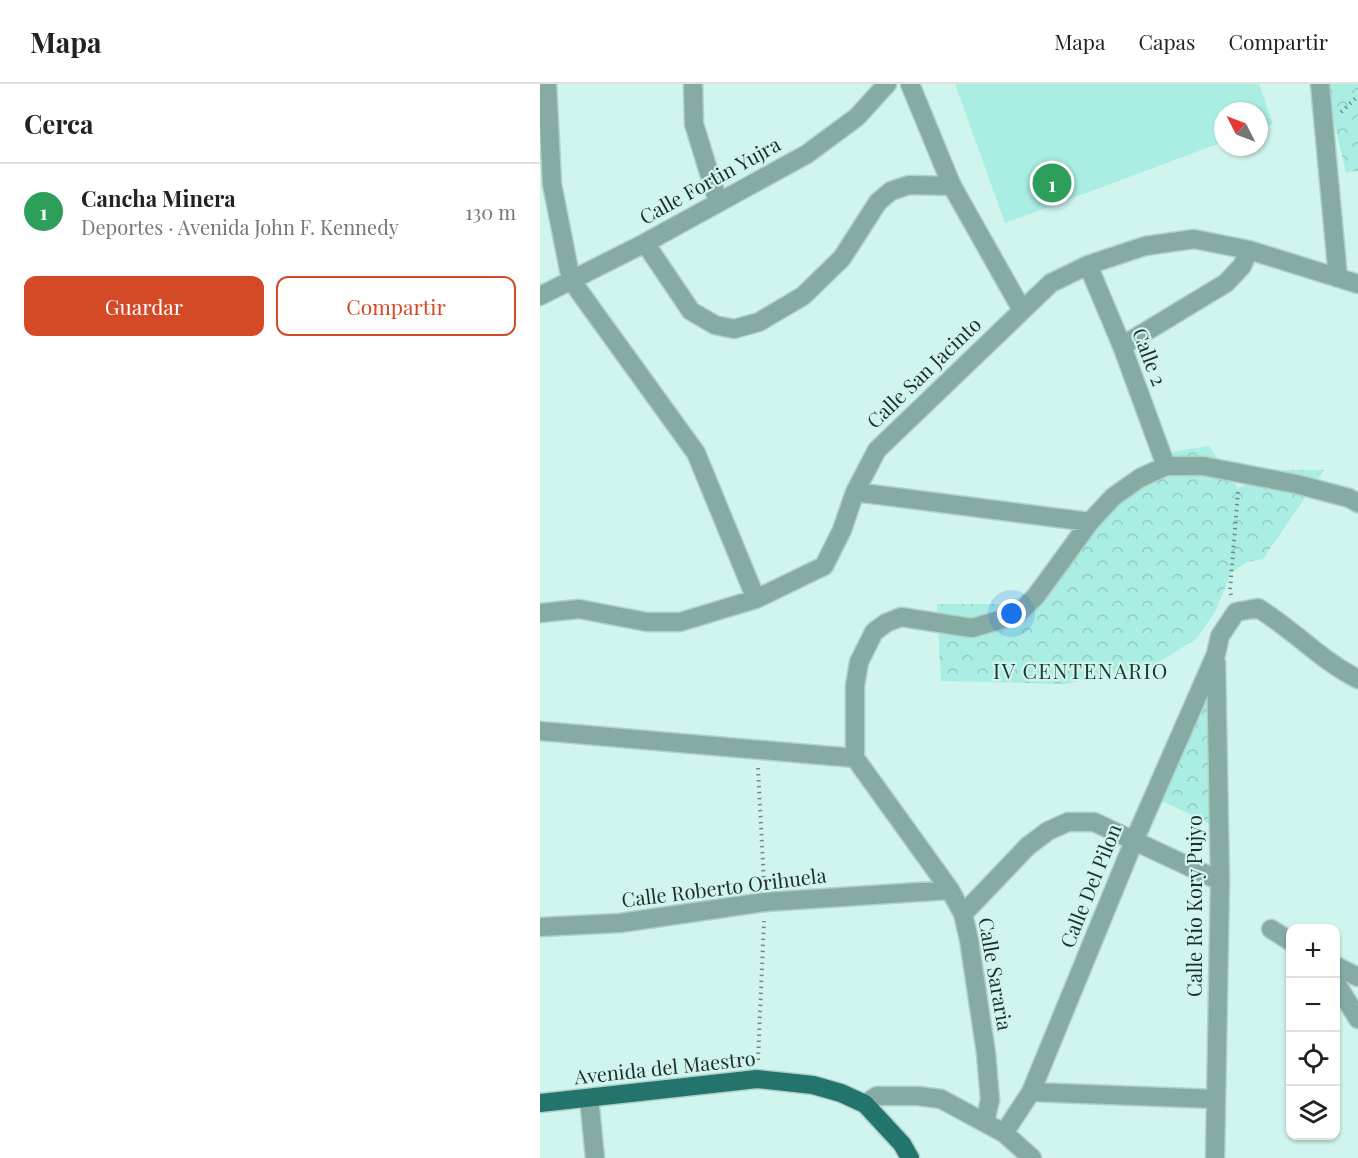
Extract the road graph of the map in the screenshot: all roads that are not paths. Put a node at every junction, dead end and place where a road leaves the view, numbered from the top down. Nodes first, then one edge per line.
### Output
1 (547, 84) edge
2 (693, 84) edge
3 (887, 84) edge
4 (910, 84) edge
5 (1320, 84) edge
6 (952, 186) junction
7 (718, 202) junction
8 (645, 243) junction
9 (1249, 250) junction
10 (1088, 265) junction
11 (1338, 278) junction
12 (571, 280) junction
13 (1358, 284) edge
14 (540, 296) edge
15 (1022, 310) junction
16 (1122, 346) junction
17 (1166, 466) junction
18 (855, 492) junction
19 (1358, 503) edge
20 (1090, 522) junction
21 (756, 599) junction
22 (540, 613) edge
23 (1216, 654) junction
24 (1358, 679) edge
25 (540, 731) edge
26 (855, 758) junction
27 (1134, 841) junction
28 (1220, 881) junction
29 (950, 890) junction
30 (963, 914) junction
31 (540, 927) edge
32 (1271, 929) dead end
33 (1286, 938) edge
34 (1340, 968) edge
35 (1358, 977) edge
36 (1340, 991) edge
37 (1358, 1019) edge
38 (1031, 1092) junction
39 (589, 1098) junction
40 (1215, 1099) junction
41 (540, 1103) edge
42 (865, 1104) junction
43 (985, 1122) junction
44 (1004, 1132) junction
45 (595, 1158) edge
46 (910, 1158) edge
47 (1032, 1158) edge
48 (1215, 1158) edge

1 - 12 street
2 - 7 street
3 - 7 street, Calle Fortin Yujra
4 - 6 street
5 - 11 street
6 - 8 street
6 - 15 street
7 - 8 street, Calle Fortin Yujra
8 - 12 street, Calle Fortin Yujra
9 - 10 street, Calle San Jacinto
9 - 11 street, Calle San Jacinto
9 - 16 street
10 - 15 street, Calle San Jacinto
10 - 16 street, Calle 2
11 - 13 street, Calle San Jacinto
12 - 14 street, Calle Fortin Yujra
12 - 21 street
15 - 18 street, Calle San Jacinto
16 - 17 street, Calle 2
17 - 19 street
17 - 20 street
18 - 20 street
18 - 21 street, Calle San Jacinto
20 - 26 street
21 - 22 street, Calle San Jacinto
23 - 24 street, Calle Del Pilon
23 - 27 street, Calle Del Pilon
23 - 28 street, Calle Río Kory Pujyo
25 - 26 street
26 - 29 street, Calle Sararia
27 - 28 street
27 - 30 street
27 - 38 street, Calle Del Pilon
28 - 40 street, Calle Río Kory Pujyo
29 - 30 street, Calle Sararia
29 - 31 street, Calle Roberto Orihuela
30 - 43 street, Calle Sararia
32 - 33 street
34 - 35 street
36 - 37 street
38 - 40 street
38 - 44 street, Calle Del Pilon
39 - 41 main road, Avenida del Maestro
39 - 42 main road, Avenida del Maestro
39 - 45 street
40 - 48 street, Calle Río Kory Pujyo
42 - 43 street
42 - 46 main road, Avenida del Maestro
43 - 44 street
44 - 47 street

